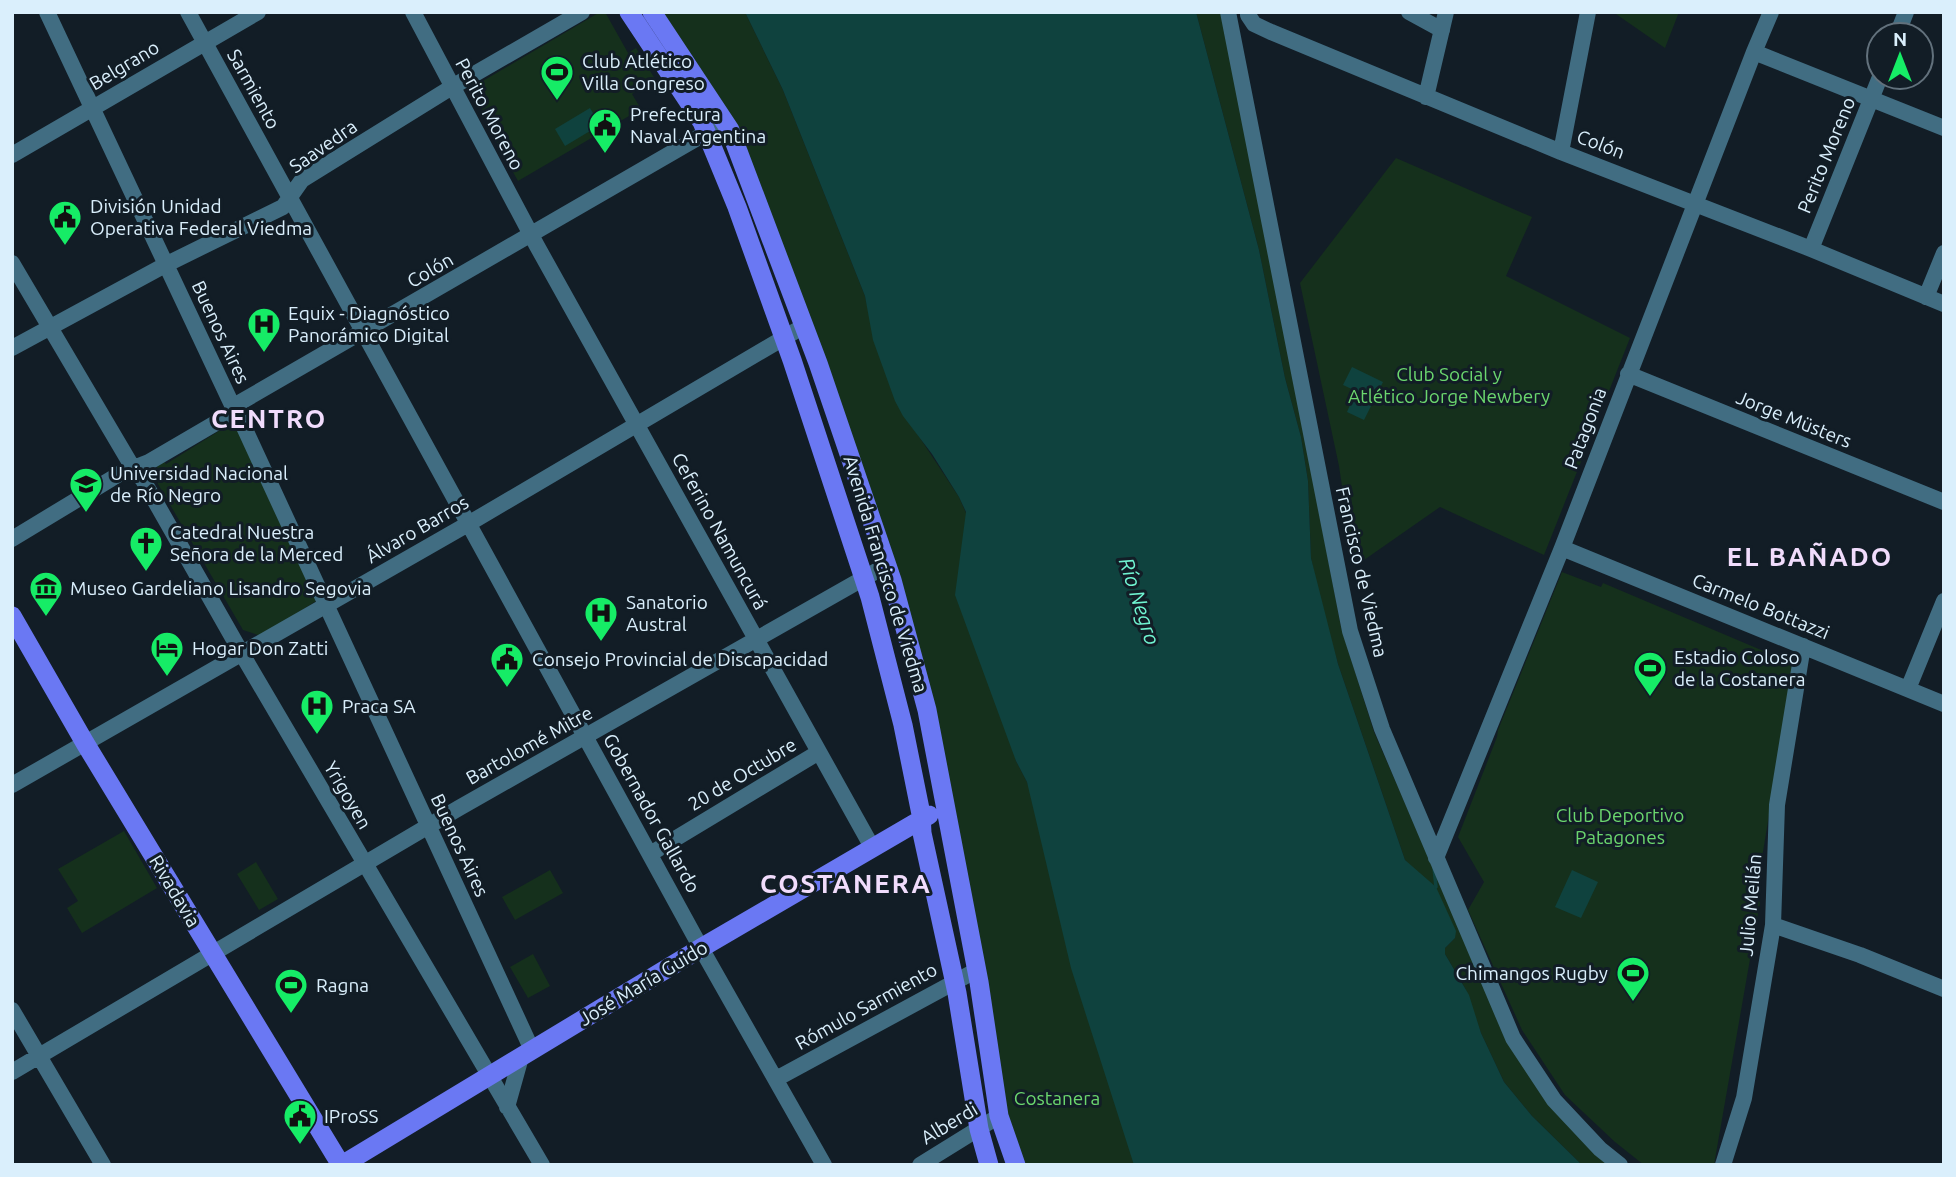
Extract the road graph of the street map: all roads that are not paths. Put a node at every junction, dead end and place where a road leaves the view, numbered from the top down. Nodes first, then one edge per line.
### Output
1 (47, 12) edge
2 (188, 12) edge
3 (258, 12) edge
4 (413, 12) edge
5 (582, 12) edge
6 (629, 12) edge
7 (652, 12) edge
8 (1409, 12) edge
9 (1446, 12) edge
10 (1588, 12) edge
11 (1772, 12) edge
12 (1241, 13) edge
13 (1442, 30) junction
14 (204, 42) junction
15 (1754, 52) junction
16 (452, 87) junction
17 (1874, 91) edge
18 (1426, 97) junction
19 (1871, 99) junction
20 (93, 108) junction
21 (725, 122) junction
22 (1944, 128) edge
23 (707, 133) junction
24 (1561, 152) junction
25 (12, 155) edge
26 (289, 198) junction
27 (1695, 203) junction
28 (531, 235) junction
29 (1811, 249) junction
30 (1944, 253) edge
31 (12, 263) edge
32 (167, 264) junction
33 (1926, 297) junction
34 (1944, 304) edge
35 (804, 326) junction
36 (50, 327) junction
37 (365, 332) junction
38 (783, 339) junction
39 (12, 348) edge
40 (1628, 374) junction
41 (234, 409) junction
42 (637, 425) junction
43 (133, 468) junction
44 (1944, 502) edge
45 (468, 524) junction
46 (12, 539) edge
47 (1562, 548) junction
48 (887, 565) junction
49 (864, 579) junction
50 (1944, 601) edge
51 (325, 606) junction
52 (12, 616) edge
53 (757, 640) junction
54 (1803, 646) junction
55 (242, 654) junction
56 (1909, 689) junction
57 (1944, 704) edge
58 (587, 737) junction
59 (85, 743) junction
60 (819, 752) junction
61 (12, 785) edge
62 (946, 806) junction
63 (921, 819) junction
64 (428, 827) junction
65 (872, 847) junction
66 (650, 854) junction
67 (1436, 858) junction
68 (365, 864) junction
69 (1773, 925) junction
70 (701, 948) junction
71 (213, 954) junction
72 (977, 970) junction
73 (954, 981) junction
74 (1944, 989) edge
75 (12, 1010) edge
76 (526, 1053) junction
77 (39, 1056) junction
78 (12, 1072) edge
79 (488, 1076) junction
80 (776, 1079) junction
81 (507, 1107) junction
82 (999, 1116) junction
83 (979, 1129) junction
84 (103, 1165) edge
85 (341, 1165) edge
86 (542, 1165) edge
87 (824, 1165) edge
88 (920, 1165) edge
89 (989, 1165) edge
90 (1016, 1165) edge
91 (1620, 1165) edge
92 (1723, 1165) edge

1 - 20 street, Buenos Aires
2 - 14 street, Sarmiento
3 - 14 street, Belgrano
4 - 16 street, Perito Moreno
5 - 16 street, Saavedra
6 - 23 main road, Avenida Francisco de Viedma
7 - 21 main road, Avenida Francisco de Viedma
8 - 13 street
9 - 13 street
10 - 24 street
11 - 15 street, Patagonia
12 - 18 street, Colón
12 - 67 street, Francisco de Viedma
13 - 18 street
14 - 20 street, Belgrano
14 - 26 street, Sarmiento
15 - 19 street
15 - 27 street, Patagonia
16 - 26 street, Saavedra
16 - 28 street, Perito Moreno
17 - 19 street, Perito Moreno
18 - 24 street, Colón
19 - 22 street
19 - 29 street, Perito Moreno
20 - 25 street, Belgrano
20 - 32 street, Buenos Aires
21 - 23 street, Colón
21 - 35 main road, Avenida Francisco de Viedma
23 - 28 street, Colón
23 - 38 main road, Avenida Francisco de Viedma
24 - 27 street, Colón
26 - 32 street, Saavedra
26 - 37 street, Sarmiento
27 - 29 street, Colón
27 - 40 street, Patagonia
28 - 37 street, Colón
28 - 42 street, Ceferino Namuncurá
29 - 33 street, Colón
30 - 33 street
31 - 36 street, Yrigoyen
32 - 36 street, Saavedra
32 - 41 street, Buenos Aires
33 - 34 street, Colón
35 - 38 street, Álvaro Barros
35 - 48 main road, Avenida Francisco de Viedma
36 - 39 street, Saavedra
36 - 43 street, Yrigoyen
37 - 41 street, Colón
37 - 45 street, Gobernador Gallardo
38 - 42 street, Álvaro Barros
38 - 49 main road, Avenida Francisco de Viedma
40 - 44 street, Jorge Müsters
40 - 47 street, Patagonia
41 - 43 street, Colón
41 - 51 street, Buenos Aires
42 - 45 street, Álvaro Barros
42 - 53 street, Ceferino Namuncurá
43 - 46 street, Colón
43 - 55 street, Yrigoyen
45 - 51 street, Álvaro Barros
45 - 58 street, Gobernador Gallardo
47 - 54 street, Carmelo Bottazzi
47 - 67 street, Patagonia
48 - 49 street, Bartolomé Mitre
48 - 62 main road, Avenida Francisco de Viedma
49 - 53 street, Bartolomé Mitre
49 - 63 main road, Avenida Francisco de Viedma
50 - 56 street
51 - 55 street, Álvaro Barros
51 - 64 street, Buenos Aires
52 - 59 main road, Rivadavia
53 - 58 street, Bartolomé Mitre
53 - 60 street, Ceferino Namuncurá
54 - 56 street, Carmelo Bottazzi
54 - 69 street, Julio Meilán
55 - 59 street, Álvaro Barros
55 - 68 street, Yrigoyen
56 - 57 street, Carmelo Bottazzi
58 - 64 street, Bartolomé Mitre
58 - 66 street, Gobernador Gallardo
59 - 61 street, Álvaro Barros
59 - 71 main road, Rivadavia
60 - 65 street, Ceferino Namuncurá
60 - 66 street, 20 de Octubre
62 - 63 main road, José María Guido
62 - 72 main road, Avenida Francisco de Viedma
63 - 65 main road, José María Guido
63 - 73 main road, Avenida Francisco de Viedma
64 - 68 street, Bartolomé Mitre
64 - 76 street, Buenos Aires
65 - 70 main road, José María Guido
66 - 70 street, Gobernador Gallardo
67 - 91 street, Francisco de Viedma
68 - 71 street, Bartolomé Mitre
68 - 79 street, Yrigoyen
69 - 74 street
69 - 92 street, Julio Meilán
70 - 76 main road, José María Guido
70 - 80 street, Gobernador Gallardo
71 - 77 street, Bartolomé Mitre
71 - 85 main road, Rivadavia
72 - 73 street, Rómulo Sarmiento
72 - 82 main road, Avenida Francisco de Viedma
73 - 80 street, Rómulo Sarmiento
73 - 83 main road, Avenida Francisco de Viedma
75 - 77 street
76 - 79 main road, José María Guido
76 - 81 street
77 - 78 street, Bartolomé Mitre
77 - 84 street
79 - 81 street, Yrigoyen
79 - 85 main road, José María Guido
80 - 87 street, Gobernador Gallardo
81 - 86 street, Yrigoyen
82 - 83 street, Alberdi
82 - 90 main road, Avenida Francisco de Viedma
83 - 88 street, Alberdi
83 - 89 main road, Avenida Francisco de Viedma

